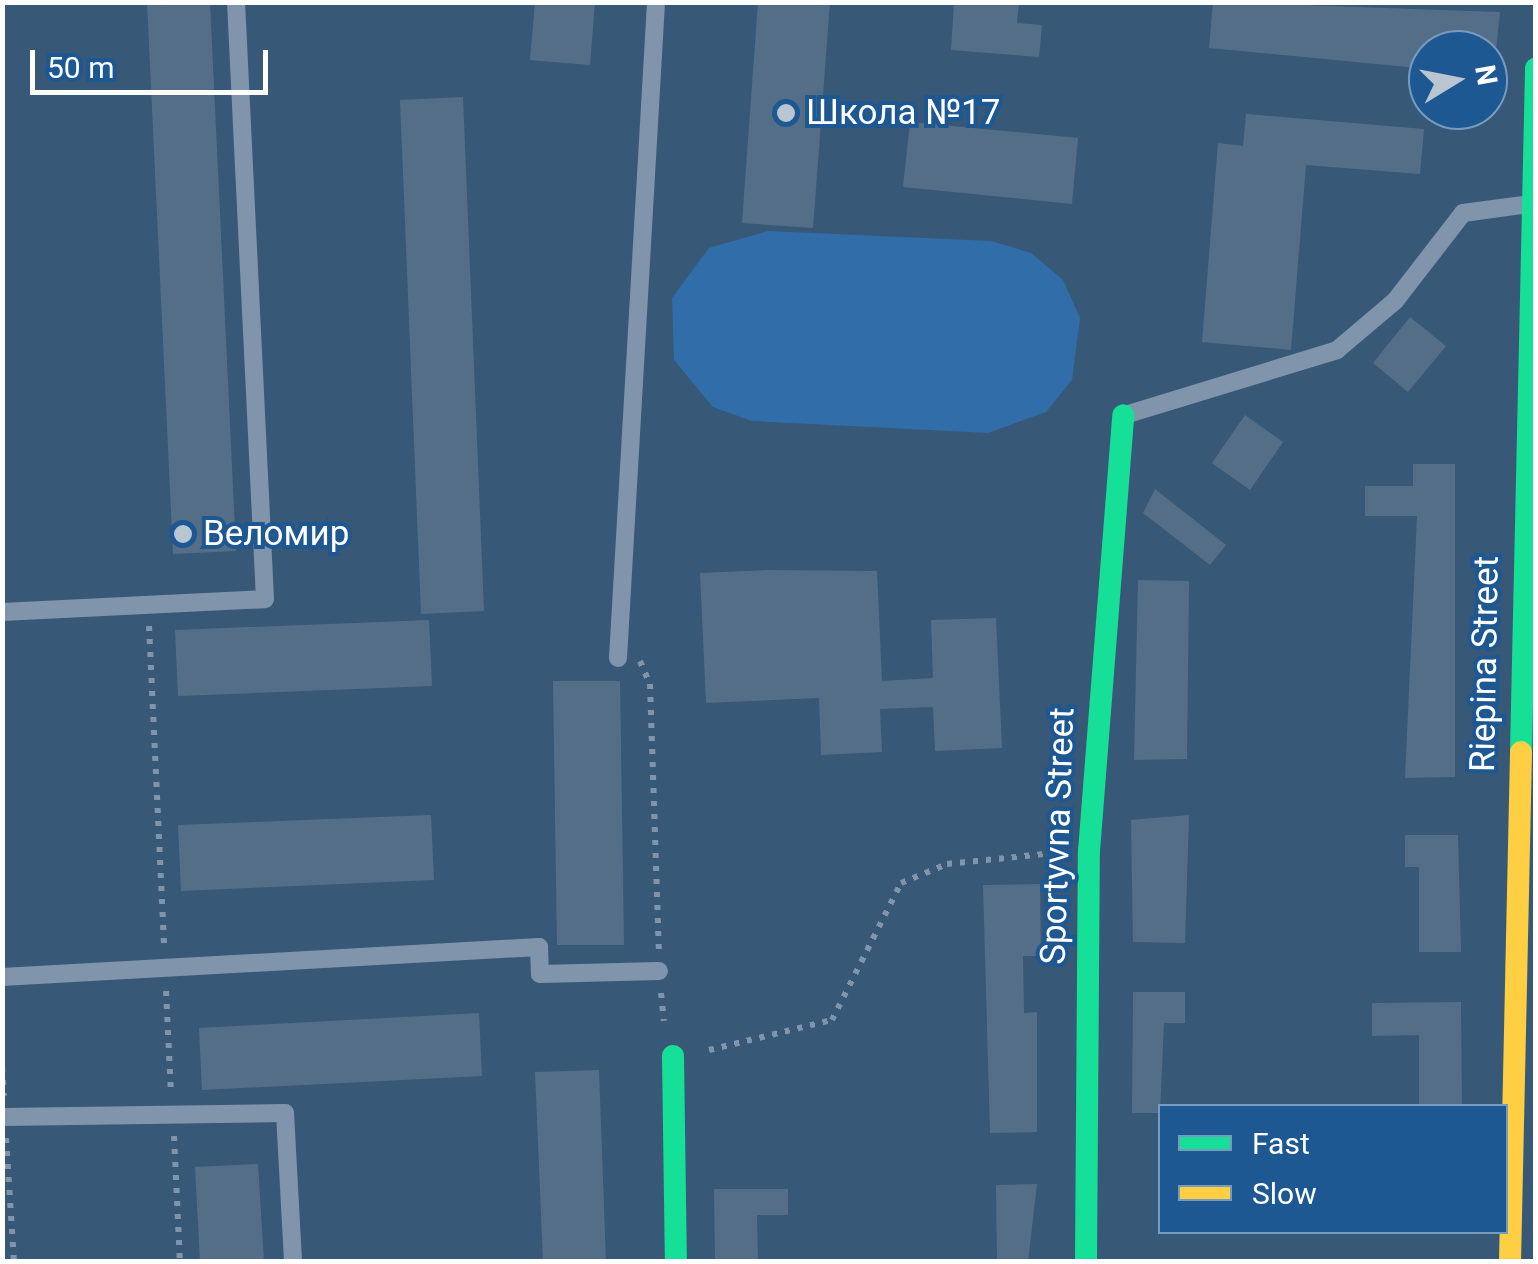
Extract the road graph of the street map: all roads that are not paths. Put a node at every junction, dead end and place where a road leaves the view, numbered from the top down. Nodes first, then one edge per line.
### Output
1 (236, 2) edge
2 (656, 2) edge
3 (1536, 68) edge
4 (1530, 204) junction
5 (1531, 324) edge
6 (1124, 415) joint
7 (2, 612) edge
8 (618, 658) dead end
9 (659, 971) road end
10 (2, 976) edge
11 (673, 1056) road end
12 (4, 1117) edge
13 (294, 1262) edge
14 (676, 1262) edge
15 (1086, 1262) edge
16 (1510, 1262) edge

1 - 7 lane
2 - 8 lane
3 - 4 street, Riepina Street
4 - 5 street, Riepina Street
4 - 6 lane
5 - 16 street, Riepina Street
6 - 15 street, Sportyvna Street
9 - 10 lane
11 - 14 street
12 - 13 lane

